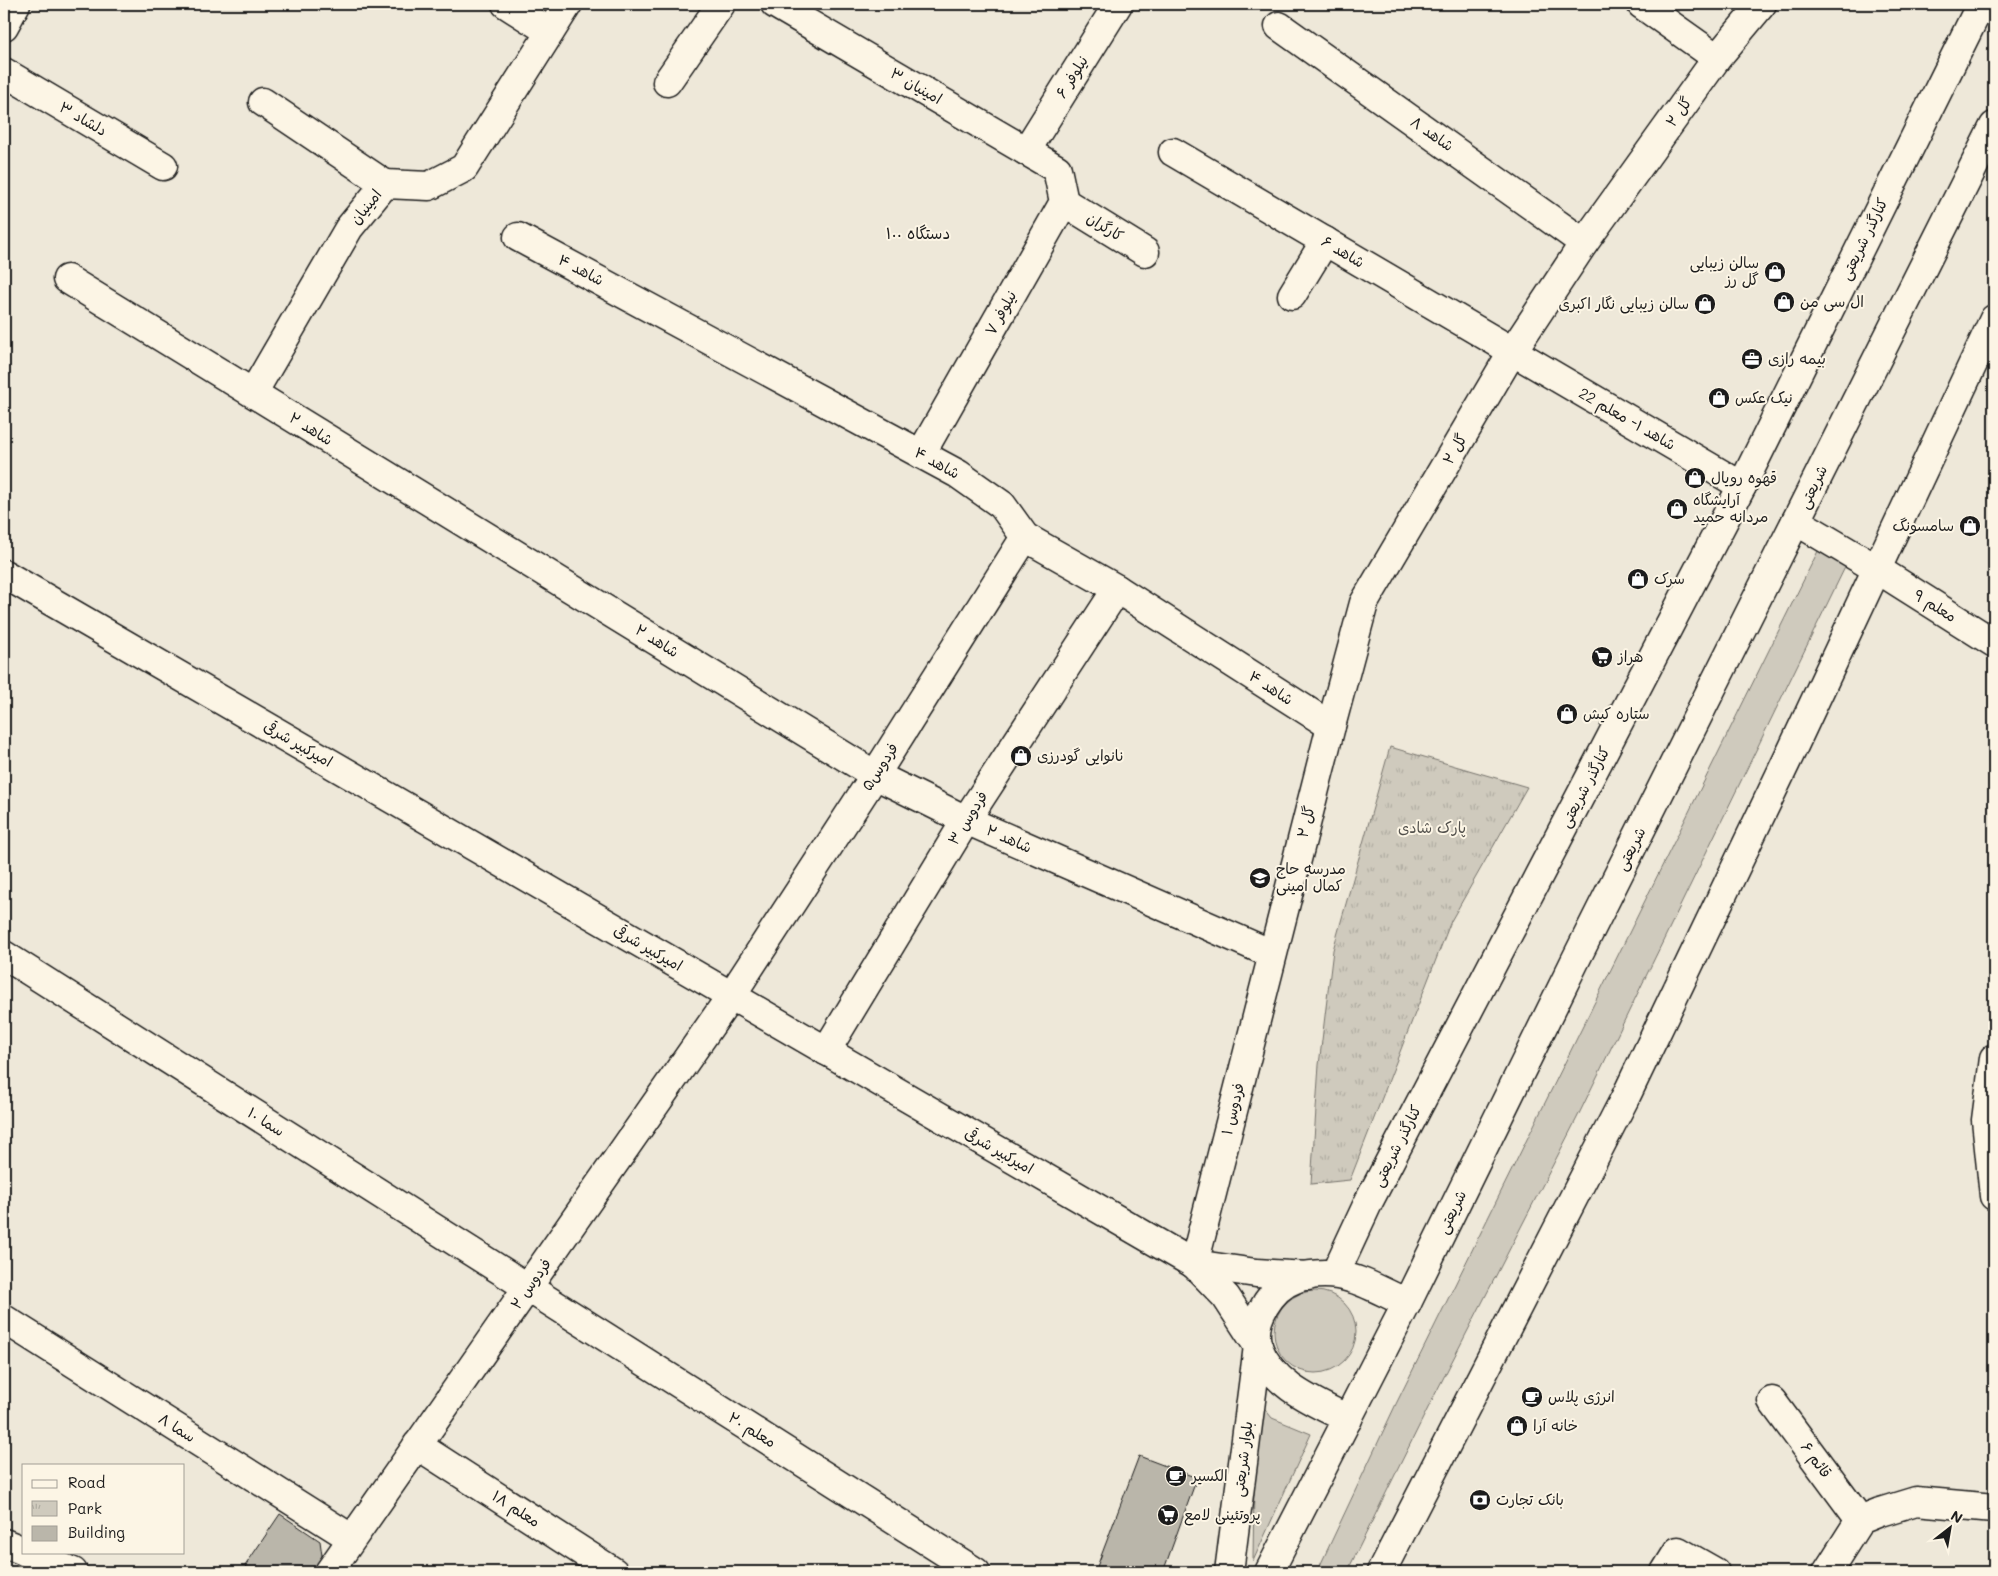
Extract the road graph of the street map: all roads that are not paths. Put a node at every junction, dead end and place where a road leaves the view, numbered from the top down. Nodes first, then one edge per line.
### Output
1 (16, 4) edge
2 (506, 4) edge
3 (568, 4) edge
4 (721, 4) edge
5 (775, 4) edge
6 (1118, 4) edge
7 (1642, 4) edge
8 (1762, 4) edge
9 (1981, 4) edge
10 (4, 26) edge
11 (1279, 26) dead end
12 (550, 32) junction
13 (1717, 58) junction
14 (4, 72) edge
15 (667, 82) dead end
16 (262, 102) dead end
17 (1994, 126) edge
18 (1026, 151) junction
19 (1173, 152) dead end
20 (162, 166) dead end
21 (385, 184) junction
22 (1064, 202) junction
23 (518, 237) dead end
24 (1325, 241) junction
25 (1584, 243) junction
26 (1145, 252) dead end
27 (67, 279) dead end
28 (1292, 295) dead end
29 (1994, 319) edge
30 (1512, 352) junction
31 (253, 393) junction
32 (921, 454) junction
33 (1742, 486) junction
34 (1796, 521) junction
35 (1025, 537) junction
36 (1876, 569) junction
37 (4, 574) edge
38 (1117, 589) junction
39 (1994, 643) edge
40 (1330, 726) junction
41 (875, 775) junction
42 (966, 820) junction
43 (1272, 954) junction
44 (4, 955) edge
45 (731, 996) junction
46 (826, 1051) junction
47 (1994, 1058) edge
48 (1992, 1086) edge
49 (1994, 1196) edge
50 (1194, 1264) junction
51 (1335, 1274) junction
52 (1308, 1276) junction
53 (528, 1288) junction
54 (1408, 1303) junction
55 (4, 1319) edge
56 (1258, 1346) junction
57 (1772, 1401) dead end
58 (1348, 1419) junction
59 (417, 1445) junction
60 (1994, 1508) edge
61 (1860, 1520) junction
62 (351, 1538) junction
63 (4, 1543) edge
64 (22, 1551) edge
65 (30, 1554) edge
66 (605, 1570) edge
67 (73, 1572) edge
68 (329, 1572) edge
69 (976, 1572) edge
70 (1229, 1572) edge
71 (1269, 1572) edge
72 (1381, 1572) edge
73 (1665, 1572) edge
74 (1715, 1572) edge
75 (1827, 1572) edge

1 - 10 street
2 - 12 street
3 - 12 street, امینیان
4 - 15 street
5 - 18 street, امینیان ۳
6 - 18 street, نیلوفر ۶
7 - 13 street
8 - 13 street, گل ۲
9 - 33 street, کنارگذر شریعتی
11 - 25 street, شاهد ۸
12 - 21 street, امینیان
13 - 25 street, گل ۲
14 - 20 street, دلشاد ۳
16 - 21 street
17 - 34 street, شریعتی
18 - 22 street, امینیان ۳
19 - 24 street, شاهد ۶
21 - 31 street, امینیان
22 - 26 street, کارگران
22 - 32 street, نیلوفر ۷
23 - 32 street, شاهد ۴
24 - 28 street
24 - 30 street, شاهد ۶
25 - 30 street, گل ۲
27 - 31 street, شاهد ۲
29 - 36 street
30 - 33 street, شاهد ۱- معلم 22
30 - 40 street, گل ۲
31 - 41 street, شاهد ۲
32 - 35 street, شاهد ۴
33 - 51 street, کنارگذر شریعتی
34 - 36 street, معلم ۹
34 - 54 street, شریعتی
35 - 38 street, شاهد ۴
35 - 41 street, فردوس۵
36 - 39 street, معلم ۹
36 - 72 street
37 - 45 street, امیرکبیر شرقی
38 - 40 street, شاهد ۴
38 - 42 street, فردوس ۳
40 - 43 street, گل ۲
41 - 42 street, شاهد ۲
41 - 45 street, فردوس۵
42 - 43 street, شاهد ۲
42 - 46 street, فردوس ۳
43 - 50 street, فردوس ۱
44 - 53 street, سما ۱۰
45 - 46 street, امیرکبیر شرقی
45 - 53 street, فردوس ۲
46 - 50 street, امیرکبیر شرقی
47 - 48 street
48 - 49 street
50 - 52 street, امیرکبیر شرقی
50 - 56 street
51 - 52 street
51 - 54 street
52 - 56 street
53 - 59 street, فردوس ۲
53 - 69 street, معلم ۲۰
54 - 58 street, شریعتی
55 - 62 street, سما ۸
56 - 58 street
56 - 70 street, بلوار شریعتی
57 - 61 street, قائم ۶
58 - 71 street, شریعتی
59 - 62 street, فردوس ۲
59 - 66 street, معلم ۱۸
60 - 61 street
61 - 75 street
62 - 68 street, فردوس ۲
63 - 64 street
65 - 67 street
73 - 74 street

